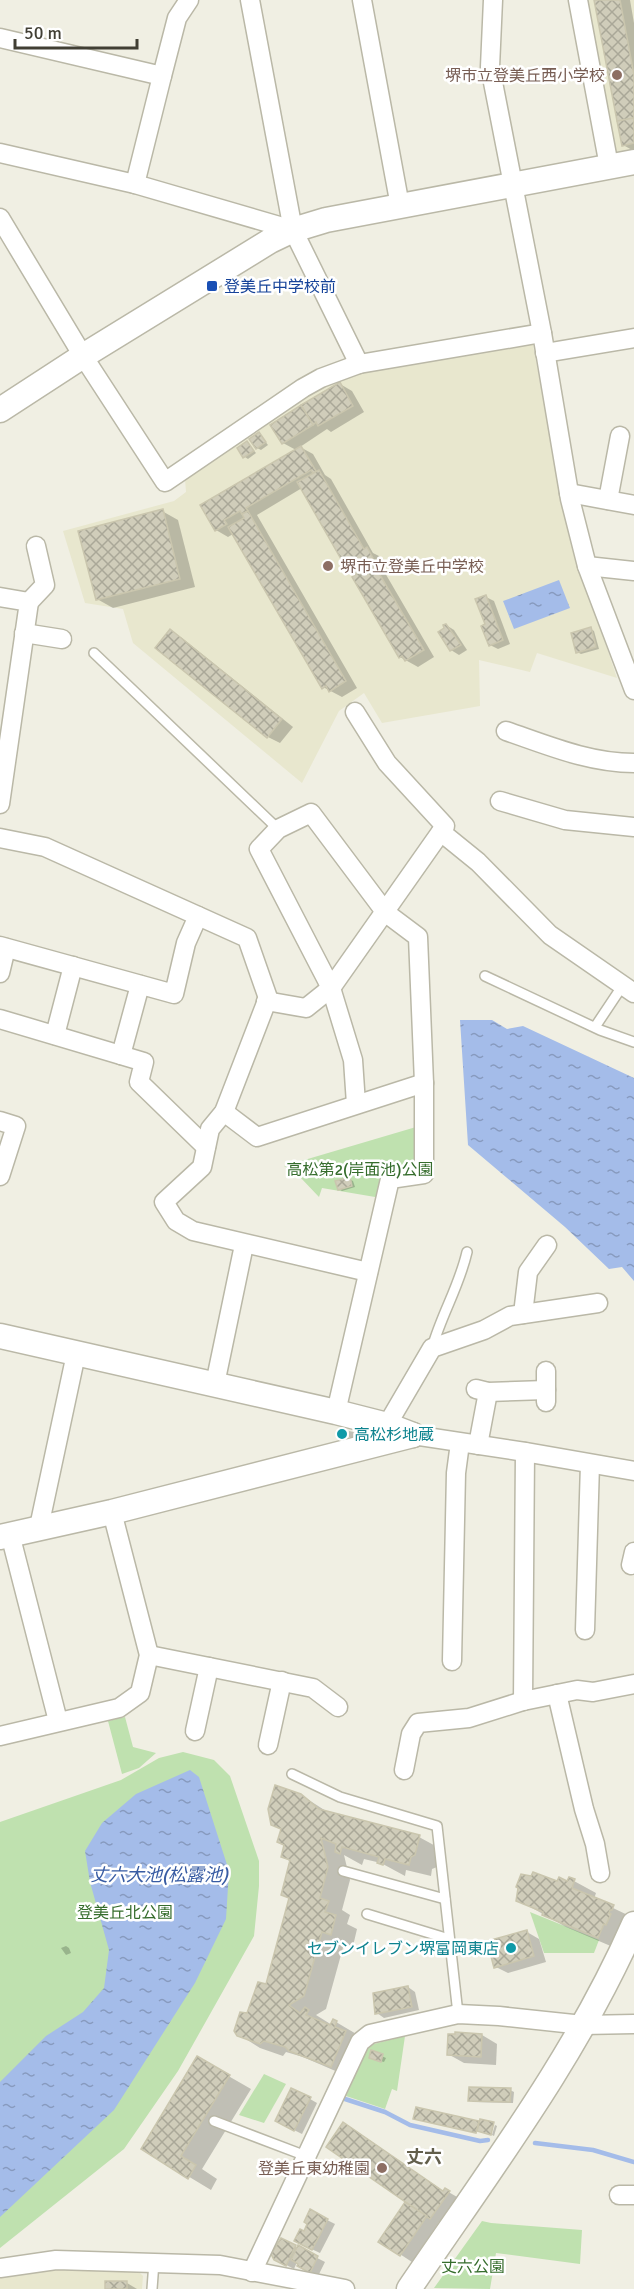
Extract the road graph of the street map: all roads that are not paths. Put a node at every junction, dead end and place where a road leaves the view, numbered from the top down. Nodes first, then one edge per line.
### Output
1 (189, 0) edge
2 (250, 0) edge
3 (362, 0) edge
4 (493, 0) edge
5 (578, 0) edge
6 (0, 38) edge
7 (162, 76) junction
8 (0, 153) edge
9 (634, 162) edge
10 (609, 166) junction
11 (135, 184) junction
12 (512, 186) junction
13 (400, 206) junction
14 (0, 219) edge
15 (293, 230) junction
16 (542, 333) junction
17 (634, 338) edge
18 (545, 353) junction
19 (83, 356) junction
20 (359, 364) junction
21 (0, 410) edge
22 (620, 436) dead end
23 (569, 493) junction
24 (608, 500) junction
25 (634, 505) edge
26 (36, 546) dead end
27 (587, 566) junction
28 (634, 571) edge
29 (0, 597) edge
30 (29, 602) junction
31 (24, 633) junction
32 (62, 639) dead end
33 (94, 653) dead end
34 (634, 690) edge
35 (355, 712) dead end
36 (506, 731) dead end
37 (634, 763) edge
38 (500, 801) dead end
39 (0, 804) edge
40 (634, 827) edge
41 (278, 829) junction
42 (441, 832) junction
43 (0, 838) edge
44 (386, 913) junction
45 (198, 916) junction
46 (3, 947) edge
47 (73, 966) junction
48 (0, 973) edge
49 (485, 976) dead end
50 (140, 985) junction
51 (331, 988) junction
52 (628, 989) edge
53 (267, 1001) junction
54 (0, 1019) edge
55 (595, 1028) junction
56 (55, 1035) junction
57 (634, 1042) edge
58 (121, 1055) junction
59 (424, 1083) junction
60 (356, 1104) junction
61 (224, 1112) junction
62 (0, 1121) edge
63 (206, 1147) junction
64 (0, 1176) edge
65 (244, 1245) junction
66 (547, 1245) dead end
67 (467, 1252) dead end
68 (368, 1272) junction
69 (598, 1303) dead end
70 (523, 1314) junction
71 (0, 1336) edge
72 (432, 1348) junction
73 (76, 1354) junction
74 (546, 1371) dead end
75 (215, 1384) junction
76 (336, 1412) junction
77 (387, 1425) junction
78 (412, 1436) junction
79 (460, 1443) junction
80 (478, 1445) junction
81 (525, 1452) junction
82 (590, 1464) junction
83 (634, 1471) edge
84 (112, 1512) junction
85 (39, 1527) junction
86 (5, 1536) edge
87 (585, 1630) dead end
88 (447, 1650) dead end
89 (149, 1655) junction
90 (209, 1667) junction
91 (282, 1681) junction
92 (634, 1684) edge
93 (557, 1694) junction
94 (523, 1701) junction
95 (338, 1707) dead end
96 (58, 1721) junction
97 (195, 1731) dead end
98 (0, 1736) edge
99 (268, 1745) dead end
100 (404, 1770) dead end
101 (292, 1774) dead end
102 (343, 1871) dead end
103 (600, 1873) dead end
104 (445, 1899) junction
105 (367, 1914) dead end
106 (634, 1924) edge
107 (449, 1939) junction
108 (458, 2014) junction
109 (634, 2024) edge
110 (583, 2025) junction
111 (214, 2121) dead end
112 (306, 2157) junction
113 (154, 2262) junction
114 (0, 2268) edge
115 (252, 2272) junction
116 (152, 2289) edge
117 (345, 2289) edge
118 (409, 2289) edge

1 - 7 street
2 - 15 street
3 - 13 street
4 - 12 street
5 - 10 street
6 - 7 street
7 - 11 street
8 - 11 street
9 - 10 street
10 - 12 street
11 - 15 street
12 - 13 street
12 - 16 street
13 - 15 street
14 - 19 street
15 - 19 street
15 - 20 street
16 - 18 street
16 - 20 street
17 - 18 street
18 - 23 street
19 - 20 street
19 - 21 street
22 - 24 street
23 - 24 street
23 - 27 street
24 - 25 street
26 - 30 street
27 - 28 street
27 - 34 street
29 - 30 street
30 - 31 street
31 - 32 street
31 - 39 street
33 - 41 lane
35 - 42 street
36 - 37 street
38 - 40 street
41 - 44 street
41 - 51 street
42 - 44 street
42 - 52 street
43 - 45 street
44 - 51 street
44 - 59 street
45 - 50 street
45 - 53 street
46 - 47 street
46 - 48 street
47 - 50 street
47 - 56 street
49 - 55 lane
50 - 58 street
51 - 53 street
51 - 60 street
52 - 55 lane
53 - 61 street
54 - 56 street
55 - 57 lane
56 - 58 street
58 - 63 street
59 - 60 street
59 - 68 street
60 - 61 street
61 - 63 street
62 - 64 street
63 - 65 street
65 - 68 street
65 - 75 street
66 - 70 street
67 - 72 lane
68 - 76 street
69 - 70 street
70 - 72 street
71 - 73 street
72 - 77 street
73 - 75 street
73 - 85 street
74 - 80 street
75 - 76 street
76 - 77 street
77 - 78 street
78 - 79 street
78 - 84 street
79 - 80 street
79 - 88 street
80 - 81 street
81 - 82 street
81 - 94 street
82 - 83 street
82 - 87 street
84 - 85 street
84 - 89 street
85 - 86 street
86 - 96 street
89 - 90 street
89 - 96 street
90 - 91 street
90 - 97 street
91 - 95 street
91 - 99 street
92 - 93 street
93 - 94 street
93 - 103 street
94 - 100 street
96 - 98 street
101 - 104 lane
102 - 104 lane
104 - 107 lane
105 - 107 lane
106 - 110 street
107 - 108 lane
108 - 110 street
108 - 112 street
109 - 110 street
110 - 118 street
111 - 112 lane
112 - 115 street
113 - 114 street
113 - 115 street
113 - 116 lane
115 - 117 street

